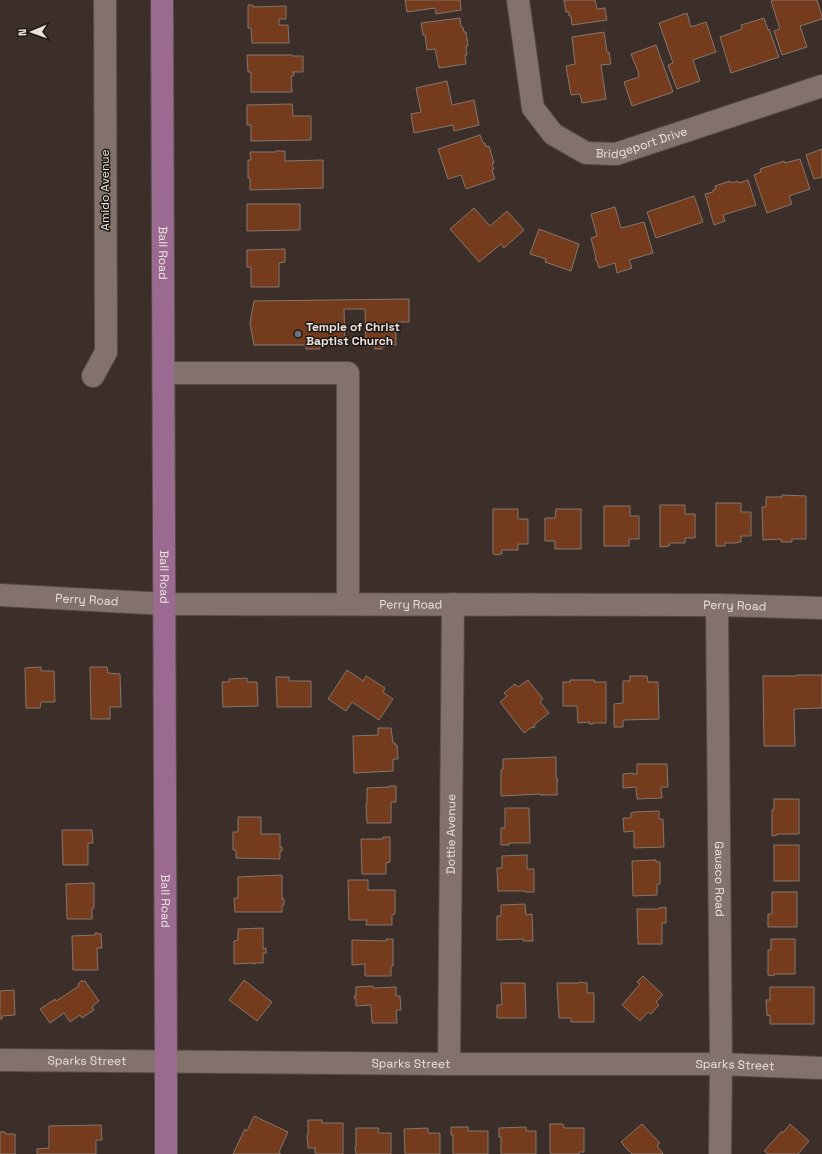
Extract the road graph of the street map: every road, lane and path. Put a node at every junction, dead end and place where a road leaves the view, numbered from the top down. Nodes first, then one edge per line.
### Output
1 (105, 0) edge
2 (162, 0) edge
3 (518, 0) edge
4 (822, 86) edge
5 (164, 373) junction
6 (93, 376) dead end
7 (0, 595) edge
8 (164, 604) junction
9 (348, 604) junction
10 (453, 604) junction
11 (717, 605) junction
12 (822, 608) edge
13 (0, 1060) edge
14 (166, 1061) junction
15 (449, 1064) junction
16 (721, 1064) junction
17 (822, 1068) edge
18 (166, 1154) edge
19 (720, 1154) edge

1 - 6 street, Amido Avenue
2 - 5 main road, Ball Road
3 - 4 street, Bridgeport Drive
5 - 8 main road, Ball Road
5 - 9 street
7 - 8 street, Perry Road
8 - 9 street, Perry Road
8 - 14 main road, Ball Road
9 - 10 street, Perry Road
10 - 11 street, Perry Road
10 - 15 street, Dottie Avenue
11 - 12 street, Perry Road
11 - 16 street, Gausco Road
13 - 14 street, Sparks Street
14 - 15 street, Sparks Street
14 - 18 main road, Ball Road
15 - 16 street, Sparks Street
16 - 17 street, Sparks Street
16 - 19 street, Gausco Road

